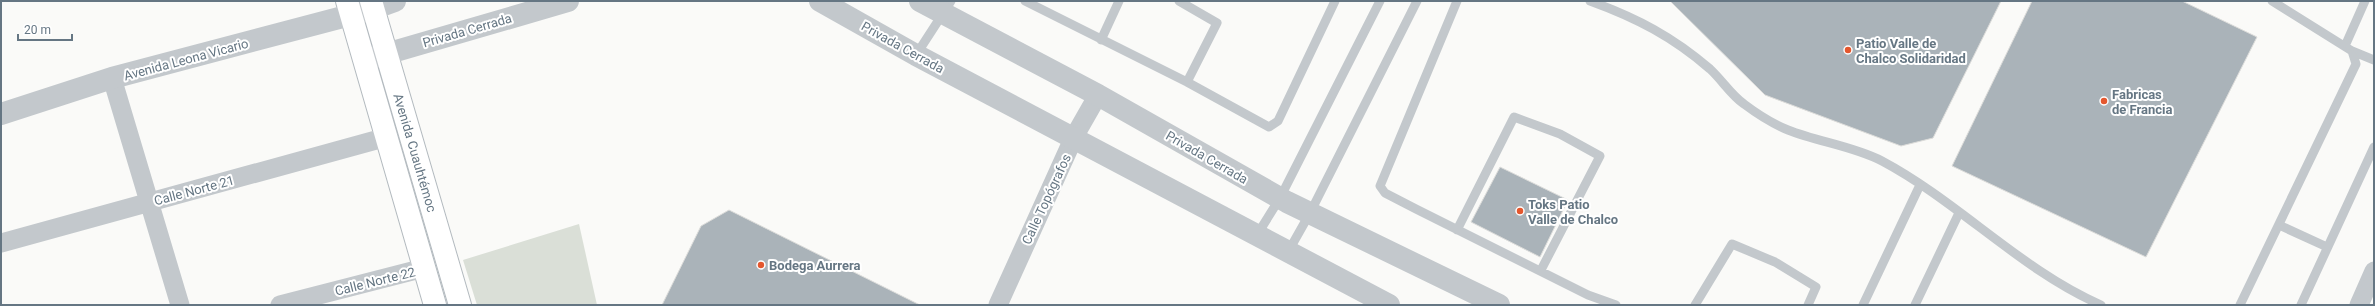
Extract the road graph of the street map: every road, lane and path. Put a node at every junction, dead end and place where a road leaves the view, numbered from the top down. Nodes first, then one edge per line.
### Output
1 (395, 1) edge
2 (568, 1) edge
3 (820, 1) edge
4 (920, 1) edge
5 (1026, 1) edge
6 (1119, 1) edge
7 (1179, 1) edge
8 (1335, 1) edge
9 (1380, 1) edge
10 (1416, 1) edge
11 (1457, 1) edge
12 (1590, 1) edge
13 (2272, 1) edge
14 (2365, 1) edge
15 (372, 5) edge
16 (948, 7) edge
17 (349, 8) edge
18 (1101, 40) junction
19 (2349, 49) junction
20 (386, 53) junction
21 (916, 55) junction
22 (365, 60) junction
23 (2374, 60) edge
24 (112, 78) junction
25 (1187, 82) junction
26 (1098, 95) junction
27 (1, 114) edge
28 (387, 137) junction
29 (1074, 137) junction
30 (2374, 147) edge
31 (1920, 185) junction
32 (1280, 198) junction
33 (149, 203) junction
34 (1310, 213) junction
35 (1959, 213) junction
36 (2279, 225) junction
37 (1457, 230) junction
38 (1257, 236) junction
39 (1, 243) edge
40 (2327, 247) junction
41 (1287, 253) junction
42 (424, 268) junction
43 (1541, 270) junction
44 (2374, 271) edge
45 (180, 305) edge
46 (280, 305) edge
47 (436, 305) edge
48 (460, 305) edge
49 (998, 305) edge
50 (1389, 305) edge
51 (1499, 305) edge
52 (1616, 305) edge
53 (1695, 305) edge
54 (1808, 305) edge
55 (1863, 305) edge
56 (1915, 305) edge
57 (2101, 305) edge
58 (2240, 305) edge
59 (2301, 305) edge
60 (2359, 305) edge

1 - 15 street
2 - 20 street, Privada Cerrada
3 - 21 street, Privada Cerrada
4 - 16 street, Privada Cerrada
5 - 18 lane
6 - 18 lane
7 - 25 lane
8 - 25 lane
9 - 32 lane
10 - 34 lane
11 - 37 lane
12 - 31 lane
13 - 19 lane
14 - 19 lane
15 - 17 street, Avenida Leona Vicario
15 - 20 main road, Avenida Cuauhtémoc
16 - 21 lane
16 - 26 street, Privada Cerrada
17 - 22 main road, Avenida Cuauhtémoc
17 - 24 street, Avenida Leona Vicario
18 - 25 lane
19 - 23 lane
19 - 36 lane
20 - 22 street, Privada Cerrada
20 - 48 main road, Avenida Cuauhtémoc
21 - 29 street, Privada Cerrada
22 - 28 main road, Avenida Cuauhtémoc
24 - 27 street, Avenida Leona Vicario
24 - 33 street
26 - 29 street, Calle Topógrafos
26 - 32 street, Privada Cerrada
28 - 33 street, Calle Norte 21
28 - 42 main road, Avenida Cuauhtémoc
29 - 38 street, Privada Cerrada
29 - 49 street, Calle Topógrafos
30 - 40 lane
31 - 35 lane
31 - 55 lane
32 - 34 street, Privada Cerrada
32 - 38 lane
33 - 39 street, Calle Norte 21
33 - 45 street
34 - 41 lane
34 - 51 street, Privada Cerrada
35 - 56 lane
35 - 57 lane
36 - 40 lane
36 - 58 lane
37 - 43 lane
37 - 43 lane
38 - 41 street, Privada Cerrada
40 - 59 lane
41 - 50 street, Privada Cerrada
42 - 46 street, Calle Norte 22
42 - 47 main road, Avenida Cuauhtémoc
43 - 52 lane
44 - 60 street
53 - 54 lane

